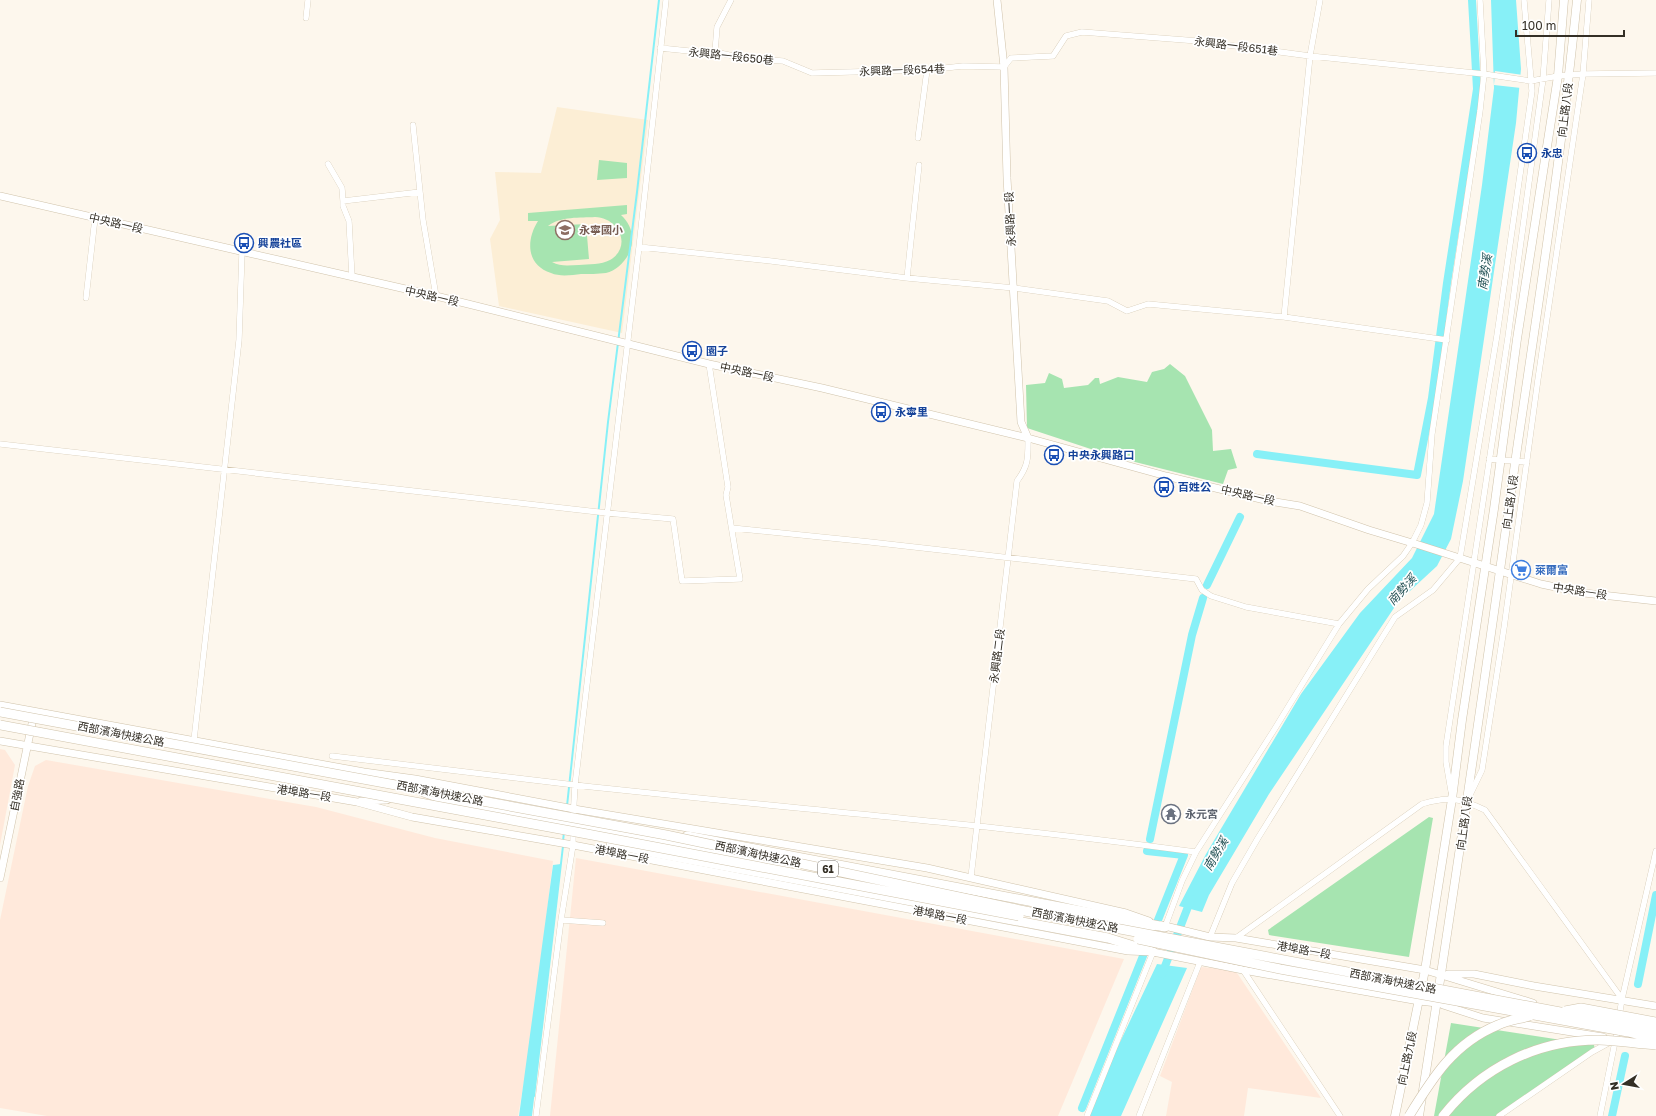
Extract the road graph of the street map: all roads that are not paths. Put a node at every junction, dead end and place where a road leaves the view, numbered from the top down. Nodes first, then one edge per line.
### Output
1 (308, 0) edge
2 (666, 0) edge
3 (731, 0) edge
4 (997, 0) edge
5 (1320, 0) edge
6 (1480, 0) edge
7 (1524, 0) edge
8 (1549, 0) edge
9 (1564, 0) edge
10 (1577, 0) edge
11 (1589, 0) edge
12 (306, 18) dead end
13 (660, 48) junction
14 (715, 52) junction
15 (1310, 56) junction
16 (1004, 67) junction
17 (802, 68) joint
18 (927, 70) junction
19 (1656, 73) edge
20 (1484, 74) junction
21 (1583, 74) junction
22 (1570, 75) junction
23 (1558, 76) junction
24 (1543, 79) junction
25 (1531, 81) junction
26 (414, 125) dead end
27 (918, 138) dead end
28 (328, 164) dead end
29 (918, 165) dead end
30 (420, 192) junction
31 (0, 196) edge
32 (343, 201) junction
33 (95, 218) junction
34 (639, 247) junction
35 (242, 252) junction
36 (352, 277) junction
37 (907, 278) junction
38 (1014, 288) junction
39 (436, 296) junction
40 (86, 298) dead end
41 (1284, 316) junction
42 (1447, 340) junction
43 (628, 343) junction
44 (709, 364) junction
45 (1028, 438) junction
46 (0, 444) edge
47 (1489, 459) junction
48 (1500, 460) junction
49 (1516, 462) junction
50 (1527, 462) junction
51 (225, 470) junction
52 (607, 513) junction
53 (732, 528) junction
54 (1416, 544) junction
55 (1460, 558) junction
56 (1008, 559) junction
57 (1474, 562) junction
58 (1485, 566) junction
59 (1500, 571) junction
60 (1511, 575) junction
61 (1656, 601) edge
62 (1339, 624) junction
63 (0, 705) edge
64 (0, 712) edge
65 (35, 712) junction
66 (0, 725) edge
67 (194, 740) junction
68 (0, 741) edge
69 (26, 746) junction
70 (332, 756) dead end
71 (364, 772) junction
72 (575, 785) junction
73 (437, 798) junction
74 (1452, 799) junction
75 (1467, 801) junction
76 (357, 802) junction
77 (574, 808) junction
78 (572, 824) junction
79 (977, 825) junction
80 (587, 834) junction
81 (666, 835) junction
82 (573, 845) junction
83 (1656, 851) edge
84 (1196, 852) junction
85 (971, 877) junction
86 (0, 878) edge
87 (561, 920) junction
88 (1094, 921) junction
89 (603, 923) dead end
90 (1165, 927) junction
91 (1210, 936) junction
92 (1236, 938) junction
93 (1153, 952) junction
94 (1200, 962) junction
95 (1243, 970) junction
96 (1425, 970) junction
97 (1441, 974) junction
98 (1622, 999) junction
99 (1419, 1001) junction
100 (1437, 1004) junction
101 (1543, 1006) junction
102 (1656, 1006) edge
103 (1619, 1019) junction
104 (1656, 1022) edge
105 (1656, 1026) edge
106 (1656, 1030) edge
107 (1616, 1039) junction
108 (1656, 1040) edge
109 (1656, 1045) edge
110 (536, 1116) edge
111 (1087, 1116) edge
112 (1140, 1116) edge
113 (1340, 1116) edge
114 (1395, 1116) edge
115 (1409, 1116) edge
116 (1419, 1116) edge
117 (1443, 1116) edge
118 (1499, 1116) edge
119 (1600, 1116) edge

1 - 12 street
2 - 13 street
3 - 14 street
4 - 16 street, 永興路一段
5 - 15 street
6 - 20 street
7 - 25 street
8 - 24 street
9 - 23 main road, 向上路八段
10 - 22 main road, 向上路八段
11 - 21 street
13 - 14 street, 永興路一段650巷
13 - 34 street
14 - 17 street, 永興路一段650巷
15 - 16 street, 永興路一段651巷
15 - 20 street, 永興路一段651巷
15 - 41 street
16 - 18 street, 永興路一段654巷
16 - 38 street, 永興路一段
17 - 18 street, 永興路一段654巷
18 - 27 street
19 - 21 street, 永興路一段651巷
20 - 25 street, 永興路一段651巷
20 - 42 street
21 - 22 street, 永興路一段651巷
21 - 50 street
22 - 23 street, 永興路一段651巷
22 - 49 main road, 向上路八段
23 - 24 street, 永興路一段651巷
23 - 48 main road, 向上路八段
24 - 25 street, 永興路一段651巷
24 - 47 street
25 - 55 street
26 - 30 street
28 - 32 street
29 - 37 street
30 - 32 street
30 - 39 street
31 - 33 street, 中央路一段
32 - 36 street
33 - 35 street, 中央路一段
33 - 40 street
34 - 37 street
34 - 43 street
35 - 36 street, 中央路一段
35 - 51 street
36 - 39 street, 中央路一段
37 - 38 street
38 - 41 street
38 - 45 street, 永興路一段
39 - 43 street, 中央路一段
41 - 42 street
42 - 54 street
43 - 44 street, 中央路一段
43 - 52 street
44 - 45 street, 中央路一段
44 - 53 street
45 - 54 street, 中央路一段
45 - 56 street, 永興路二段
46 - 51 street
47 - 48 street
47 - 57 street
48 - 49 street
48 - 58 main road, 向上路八段
49 - 50 street
49 - 59 main road, 向上路八段
50 - 60 street
51 - 52 street
51 - 67 street
52 - 53 street
52 - 72 street
53 - 56 street
54 - 55 street, 中央路一段
54 - 62 street
55 - 57 street, 中央路一段
55 - 91 street
56 - 62 street
56 - 79 street, 永興路二段
57 - 58 street, 中央路一段
57 - 74 street
58 - 59 street, 中央路一段
58 - 74 main road, 向上路八段
59 - 60 street, 中央路一段
59 - 75 main road, 向上路八段
60 - 61 street, 中央路一段
60 - 75 street
62 - 84 street
63 - 65 street, 港埠路一段
64 - 81 highway, 西部濱海快速公路 / 61, bridge
65 - 67 street, 港埠路一段
65 - 69 street, 自強路
66 - 80 highway, 西部濱海快速公路 / 61, bridge
67 - 71 street, 港埠路一段
68 - 69 street, 港埠路一段
69 - 76 street, 港埠路一段
69 - 86 street, 自強路
70 - 72 street
71 - 73 street
71 - 77 street, 港埠路一段
72 - 77 street
72 - 79 street
73 - 76 street
73 - 78 street, 港埠路一段
74 - 75 street
74 - 92 street
74 - 96 main road, 向上路八段
75 - 97 main road, 向上路八段
75 - 98 street
76 - 82 street, 港埠路一段
77 - 78 street
77 - 85 street, 港埠路一段
78 - 82 street
78 - 88 street, 港埠路一段
79 - 84 street
79 - 85 street, 永興路二段
80 - 93 highway, bridge
80 - 108 highway, 西部濱海快速公路 / 61, bridge
81 - 90 highway, bridge
81 - 106 highway, 西部濱海快速公路 / 61, bridge
82 - 87 street
82 - 93 street, 港埠路一段
83 - 98 street
84 - 90 street
85 - 90 street, 港埠路一段
87 - 89 street
87 - 110 street
88 - 90 street, 港埠路一段
88 - 95 street, 港埠路一段
90 - 91 street, 港埠路一段
91 - 92 street, 港埠路一段
92 - 96 street, 港埠路一段
93 - 94 street, 港埠路一段
93 - 111 street
94 - 95 street, 港埠路一段
94 - 112 street
95 - 99 street, 港埠路一段
95 - 113 street
96 - 97 street, 港埠路一段
96 - 99 main road, 向上路八段
97 - 98 street, 港埠路一段
97 - 100 main road, 向上路八段
97 - 101 street, 港埠路一段
98 - 102 street, 港埠路一段
98 - 103 street
99 - 100 street, 港埠路一段
99 - 114 main road, 向上路九段
100 - 101 street, 港埠路一段
100 - 107 street, 港埠路一段
100 - 116 main road, 向上路九段
101 - 103 street, 港埠路一段
103 - 105 street, 港埠路一段
103 - 107 street
104 - 115 highway, bridge
107 - 109 street, 港埠路一段
107 - 118 street
107 - 119 street
109 - 117 highway, bridge

